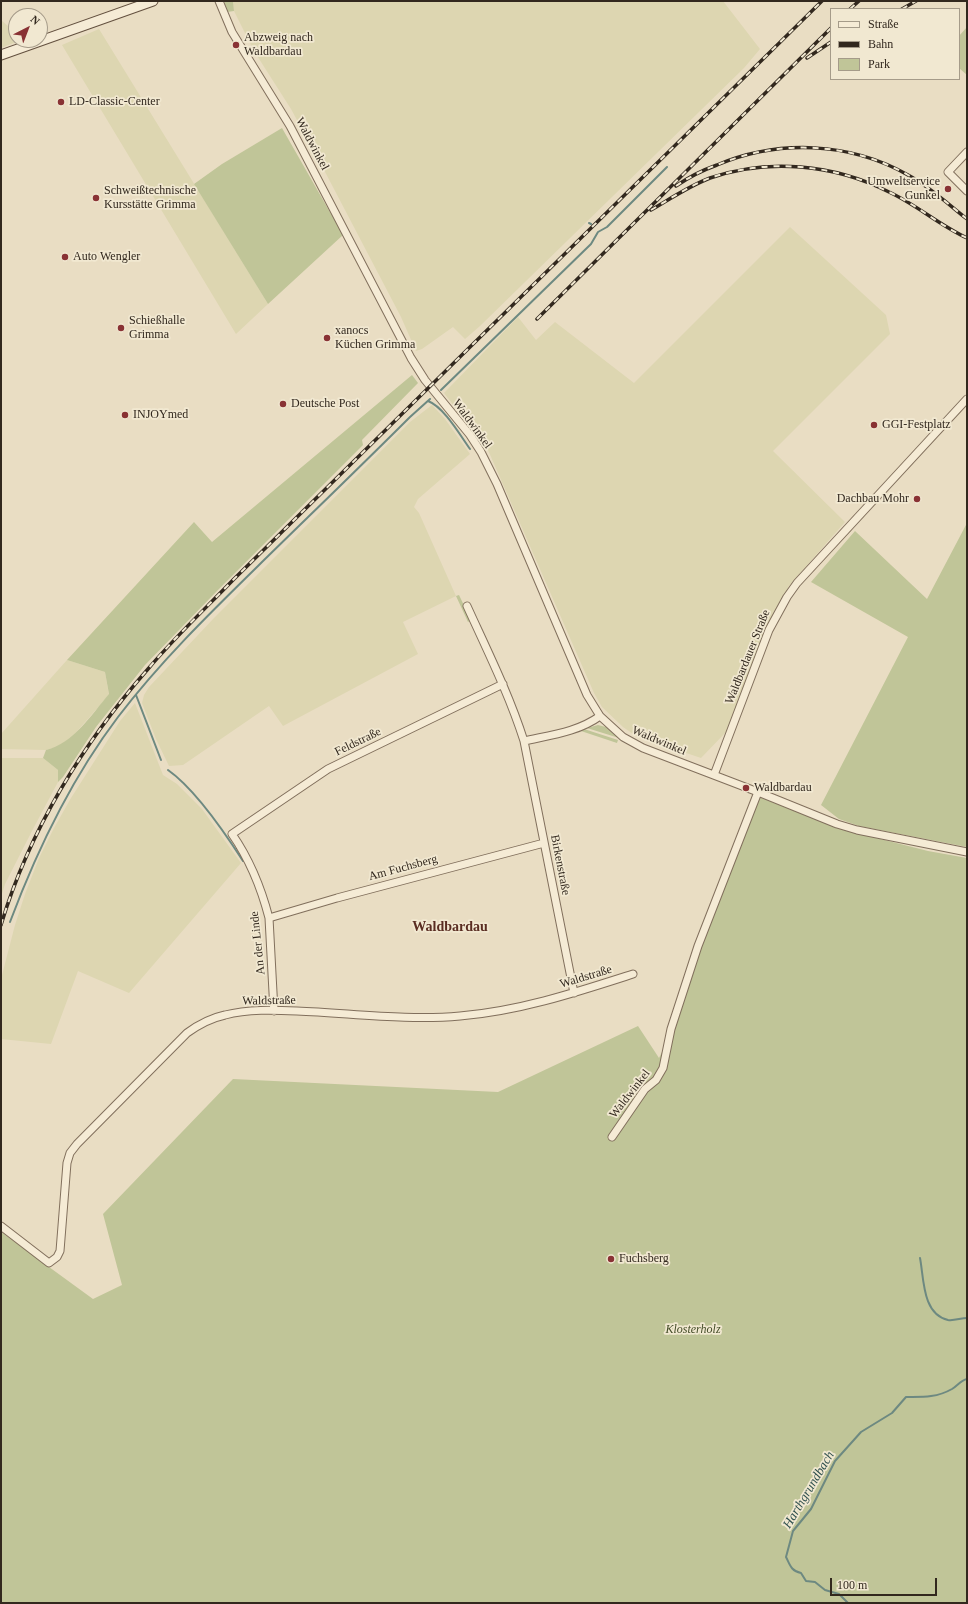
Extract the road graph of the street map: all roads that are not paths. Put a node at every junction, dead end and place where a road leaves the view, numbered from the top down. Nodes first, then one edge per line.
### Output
1 (153, 1) edge
2 (219, 1) edge
3 (1, 55) edge
4 (967, 152) edge
5 (967, 191) edge
6 (967, 399) edge
7 (467, 606) dead end
8 (503, 684) junction
9 (600, 716) junction
10 (524, 741) junction
11 (714, 775) junction
12 (758, 792) junction
13 (232, 834) joint
14 (544, 843) junction
15 (967, 852) edge
16 (269, 918) junction
17 (634, 974) dead end
18 (574, 993) junction
19 (274, 1010) junction
20 (612, 1137) dead end
21 (1, 1226) edge

1 - 3 main road
2 - 9 street, Waldwinkel
4 - 5 street
6 - 11 street, Waldbardauer Straße
7 - 8 street, Birkenstraße
8 - 10 street, Birkenstraße
8 - 13 street, Feldstraße
9 - 10 street
9 - 11 street, Waldwinkel
10 - 14 street, Birkenstraße
11 - 12 street, Waldwinkel
12 - 15 street, Waldwinkel
12 - 20 street, Waldwinkel
13 - 16 street, An der Linde
14 - 16 street, Am Fuchsberg
14 - 18 street, Birkenstraße
16 - 19 street, An der Linde
17 - 18 street, Waldstraße
18 - 19 street, Waldstraße
19 - 21 street, Waldstraße

